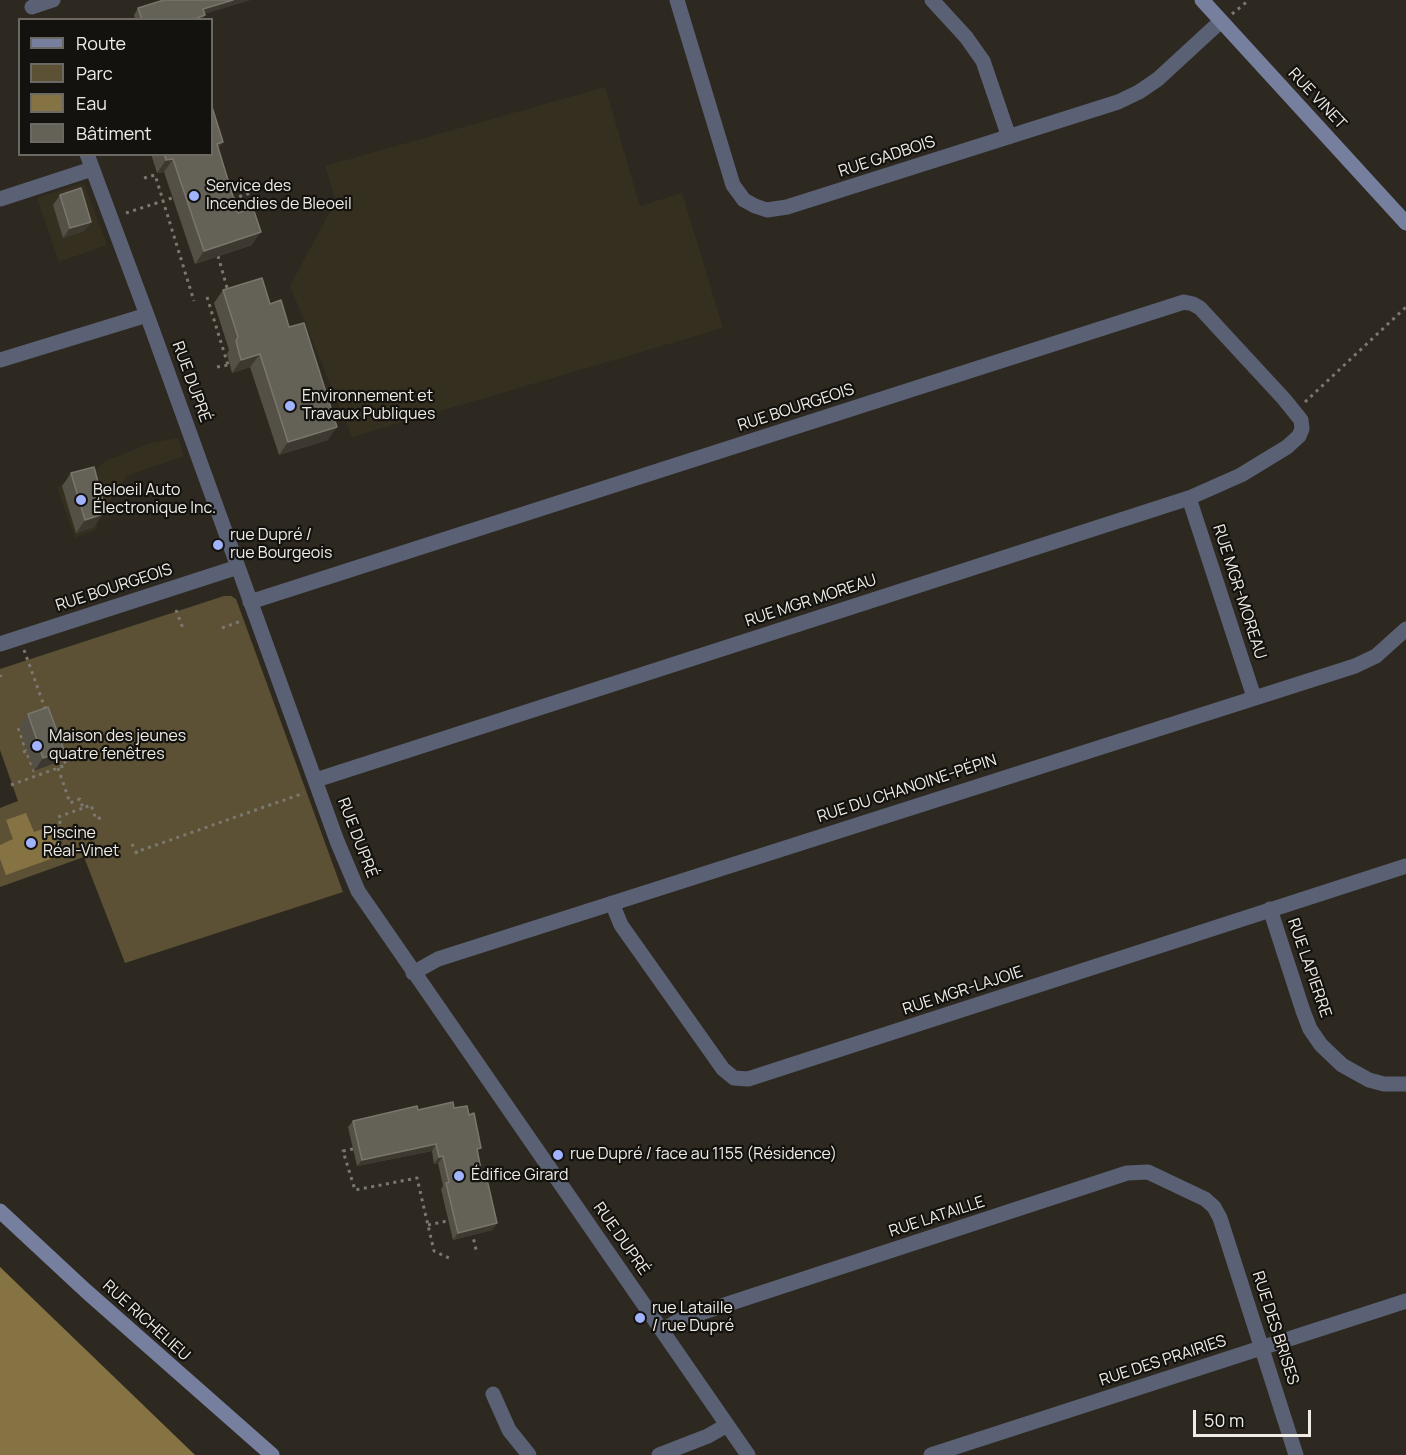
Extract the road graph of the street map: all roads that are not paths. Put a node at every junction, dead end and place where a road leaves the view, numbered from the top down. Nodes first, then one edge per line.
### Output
1 (53, 0) edge
2 (677, 0) edge
3 (932, 0) edge
4 (1202, 0) edge
5 (33, 9) edge
6 (1221, 21) junction
7 (1009, 137) junction
8 (89, 162) edge
9 (0, 199) edge
10 (1406, 223) edge
11 (147, 315) junction
12 (0, 360) edge
13 (1302, 429) joint
14 (1189, 498) junction
15 (238, 567) junction
16 (250, 602) junction
17 (1406, 629) edge
18 (0, 644) edge
19 (1254, 697) junction
20 (312, 786) junction
21 (1406, 866) edge
22 (612, 903) junction
23 (1270, 909) junction
24 (414, 973) junction
25 (1406, 1084) edge
26 (0, 1211) edge
27 (1217, 1212) joint
28 (1406, 1301) edge
29 (662, 1331) junction
30 (1262, 1348) junction
31 (493, 1394) dead end
32 (727, 1425) junction
33 (272, 1455) edge
34 (529, 1455) edge
35 (659, 1455) edge
36 (748, 1455) edge
37 (931, 1455) edge
38 (1296, 1455) edge

1 - 5 street
2 - 7 street, RUE GADBOIS
3 - 7 street
4 - 6 main road, RUE VINET
6 - 7 street, RUE GADBOIS
6 - 10 main road, RUE VINET
8 - 9 street
8 - 11 street, RUE DUPRÉ
11 - 12 street
11 - 15 street, RUE DUPRÉ
13 - 14 street, RUE MGR MOREAU
13 - 16 street, RUE BOURGEOIS
14 - 19 street, RUE MGR-MOREAU
14 - 20 street, RUE MGR MOREAU
15 - 16 street, RUE DUPRÉ
15 - 18 street, RUE BOURGEOIS
16 - 20 street, RUE DUPRÉ
17 - 19 street, RUE DU CHANOINE-PÉPIN
19 - 22 street, RUE DU CHANOINE-PÉPIN
20 - 24 street, RUE DUPRÉ
21 - 23 street, RUE MGR-LAJOIE
22 - 23 street, RUE MGR-LAJOIE
22 - 24 street, RUE DU CHANOINE-PÉPIN
23 - 25 street, RUE LAPIERRE
24 - 29 street, RUE DUPRÉ
26 - 33 main road, RUE RICHELIEU
27 - 29 street, RUE LATAILLE
27 - 30 street, RUE DES BRISES
28 - 30 street, RUE DES PRAIRIES
29 - 32 street, RUE DUPRÉ
30 - 37 street, RUE DES PRAIRIES
30 - 38 street, RUE DES BRISES
31 - 34 street
32 - 35 street
32 - 36 street, RUE DUPRÉ

